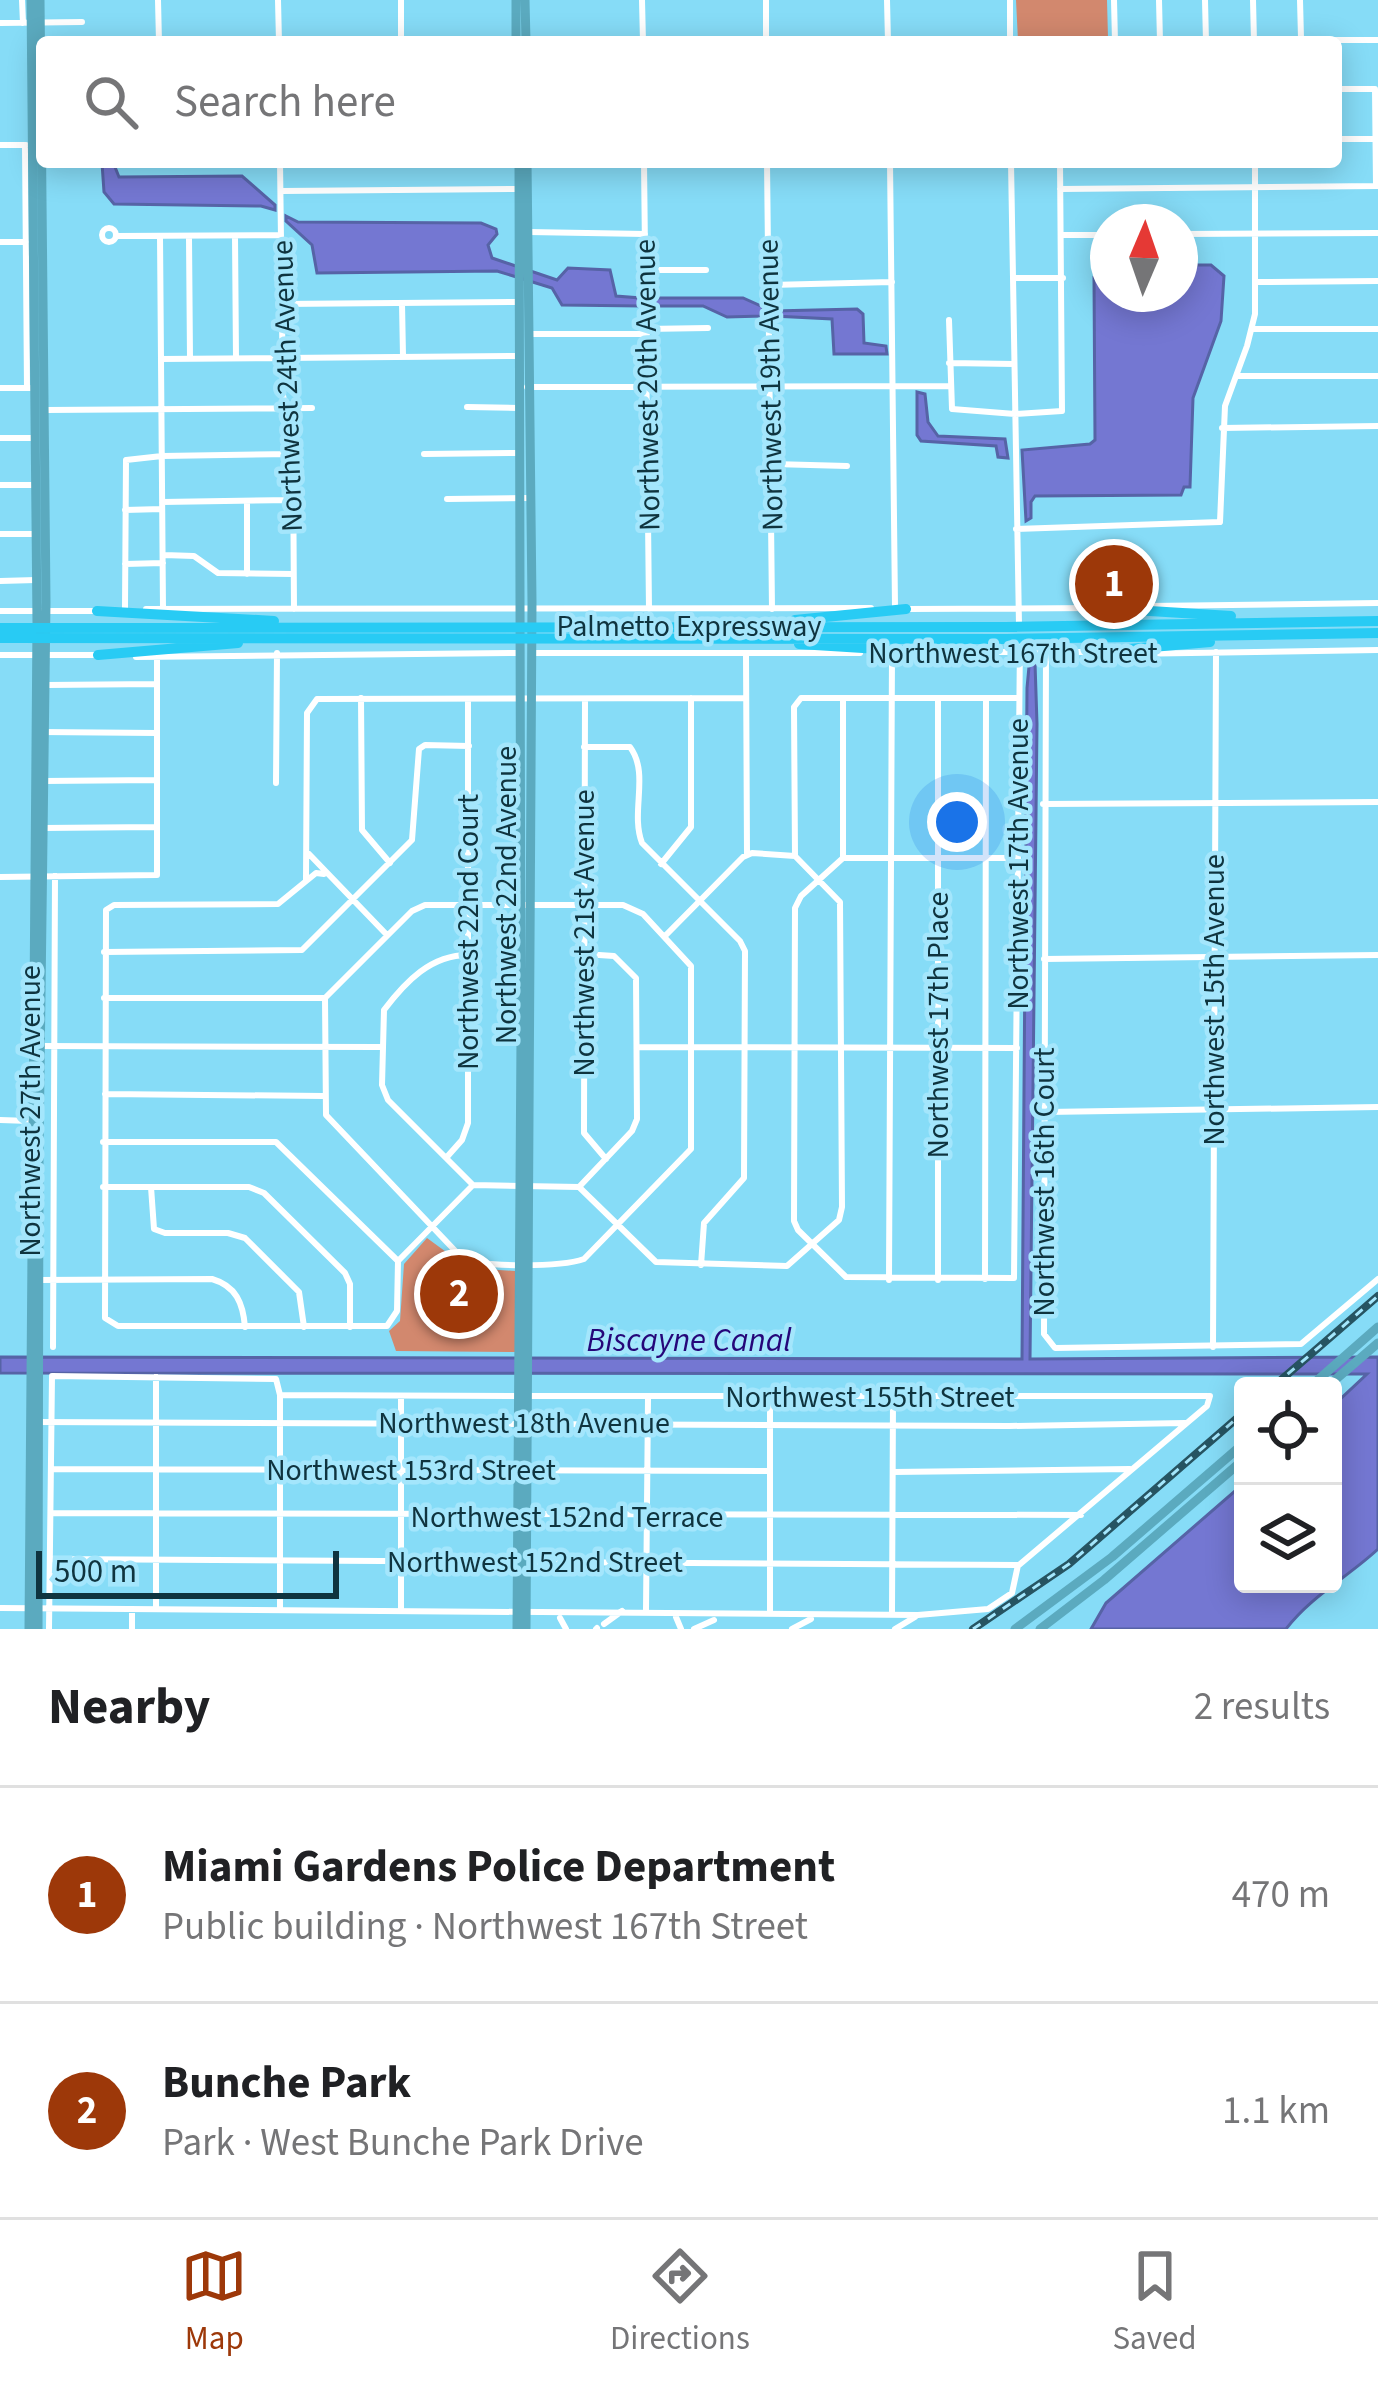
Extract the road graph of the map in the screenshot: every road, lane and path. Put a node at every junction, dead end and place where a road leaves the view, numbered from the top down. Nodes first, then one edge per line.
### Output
1 (31, 0) edge
2 (158, 0) edge
3 (278, 0) edge
4 (401, 0) edge
5 (515, 0) edge
6 (525, 0) edge
7 (642, 0) edge
8 (766, 0) edge
9 (887, 0) edge
10 (1010, 0) edge
11 (1114, 0) edge
12 (1160, 0) edge
13 (1205, 0) edge
14 (1253, 0) edge
15 (1300, 0) edge
16 (0, 22) edge
17 (82, 22) dead end
18 (32, 23) junction
19 (159, 36) edge
20 (279, 36) edge
21 (401, 36) edge
22 (516, 36) edge
23 (526, 36) edge
24 (643, 36) edge
25 (766, 36) edge
26 (888, 36) edge
27 (1010, 36) edge
28 (1115, 36) edge
29 (1160, 36) edge
30 (1206, 36) edge
31 (1254, 36) edge
32 (1300, 36) edge
33 (1342, 40) edge
34 (1378, 40) edge
35 (1377, 88) edge
36 (1342, 89) edge
37 (1342, 139) edge
38 (1377, 139) edge
39 (0, 145) edge
40 (35, 145) edge
41 (280, 168) edge
42 (523, 168) edge
43 (644, 168) edge
44 (767, 168) edge
45 (890, 168) edge
46 (1011, 168) edge
47 (1060, 168) edge
48 (1255, 168) edge
49 (1377, 186) edge
50 (1255, 187) junction
51 (523, 189) junction
52 (1060, 189) junction
53 (281, 191) junction
54 (524, 232) junction
55 (1378, 233) edge
56 (645, 234) junction
57 (1198, 234) edge
58 (1256, 234) junction
59 (235, 235) junction
60 (281, 235) junction
61 (1061, 235) junction
62 (1090, 235) edge
63 (116, 236) dead end
64 (160, 236) junction
65 (189, 236) junction
66 (0, 242) edge
67 (34, 242) junction
68 (645, 270) junction
69 (706, 270) dead end
70 (1013, 278) junction
71 (1063, 278) junction
72 (1378, 281) edge
73 (892, 282) junction
74 (1257, 282) junction
75 (769, 285) junction
76 (524, 302) junction
77 (402, 303) junction
78 (282, 304) junction
79 (949, 320) dead end
80 (39, 326) junction
81 (708, 328) dead end
82 (1252, 329) junction
83 (1378, 329) edge
84 (646, 331) junction
85 (528, 334) junction
86 (403, 356) junction
87 (520, 356) junction
88 (236, 358) junction
89 (282, 358) junction
90 (160, 359) junction
91 (190, 359) junction
92 (949, 363) junction
93 (1014, 364) junction
94 (1237, 375) junction
95 (1378, 376) edge
96 (892, 386) junction
97 (949, 386) junction
98 (525, 387) junction
99 (646, 387) junction
100 (0, 388) edge
101 (770, 388) junction
102 (32, 390) junction
103 (467, 407) dead end
104 (525, 407) junction
105 (312, 408) dead end
106 (286, 409) junction
107 (44, 410) junction
108 (162, 410) junction
109 (1016, 414) junction
110 (1378, 426) edge
111 (1222, 428) junction
112 (0, 438) edge
113 (35, 438) junction
114 (525, 453) junction
115 (293, 454) junction
116 (424, 454) dead end
117 (162, 456) junction
118 (772, 464) junction
119 (847, 466) dead end
120 (40, 484) junction
121 (0, 485) edge
122 (447, 499) dead end
123 (525, 499) junction
124 (292, 500) junction
125 (247, 501) junction
126 (162, 506) junction
127 (125, 510) junction
128 (1016, 529) junction
129 (0, 534) edge
130 (36, 534) junction
131 (163, 559) junction
132 (125, 564) junction
133 (248, 574) junction
134 (293, 574) junction
135 (36, 580) junction
136 (0, 581) edge
137 (1378, 604) edge
138 (125, 608) junction
139 (900, 608) junction
140 (1101, 608) junction
141 (163, 609) junction
142 (294, 609) junction
143 (526, 609) junction
144 (649, 609) junction
145 (772, 609) junction
146 (1019, 610) junction
147 (0, 611) edge
148 (41, 611) junction
149 (97, 611) junction
150 (1282, 621) junction
151 (1378, 621) edge
152 (699, 626) junction
153 (338, 627) junction
154 (0, 628) edge
155 (509, 631) junction
156 (546, 631) junction
157 (1036, 632) junction
158 (26, 633) junction
159 (57, 633) junction
160 (1006, 633) junction
161 (1378, 633) edge
162 (1260, 635) junction
163 (0, 638) edge
164 (292, 638) junction
165 (736, 638) junction
166 (1020, 650) junction
167 (1378, 650) edge
168 (1046, 651) junction
169 (927, 652) junction
170 (1094, 652) junction
171 (1216, 652) junction
172 (277, 653) junction
173 (525, 653) junction
174 (746, 653) junction
175 (892, 653) junction
176 (41, 655) junction
177 (98, 655) junction
178 (0, 656) edge
179 (157, 656) junction
180 (157, 684) junction
181 (45, 685) junction
182 (361, 698) junction
183 (526, 698) junction
184 (691, 698) junction
185 (745, 698) junction
186 (843, 698) junction
187 (891, 698) junction
188 (938, 698) junction
189 (986, 698) junction
190 (1019, 698) junction
191 (468, 699) junction
192 (585, 699) junction
193 (40, 732) junction
194 (157, 733) junction
195 (469, 746) junction
196 (584, 747) junction
197 (157, 781) junction
198 (44, 782) junction
199 (276, 783) dead end
200 (1378, 802) edge
201 (1043, 804) junction
202 (1215, 804) junction
203 (157, 827) junction
204 (43, 829) junction
205 (746, 854) junction
206 (795, 856) junction
207 (843, 858) junction
208 (939, 858) junction
209 (1016, 858) junction
210 (890, 859) junction
211 (986, 859) junction
212 (390, 863) junction
213 (662, 864) junction
214 (312, 868) junction
215 (44, 876) junction
216 (0, 877) edge
217 (819, 878) junction
218 (352, 901) junction
219 (700, 902) junction
220 (525, 904) junction
221 (584, 904) junction
222 (468, 905) junction
223 (387, 935) junction
224 (665, 936) junction
225 (104, 952) junction
226 (584, 954) junction
227 (468, 955) junction
228 (1378, 955) edge
229 (1215, 958) junction
230 (1044, 959) junction
231 (104, 998) junction
232 (325, 998) junction
233 (36, 1046) junction
234 (55, 1046) junction
235 (104, 1046) junction
236 (324, 1047) junction
237 (381, 1047) junction
238 (637, 1047) junction
239 (693, 1047) junction
240 (745, 1047) junction
241 (795, 1047) junction
242 (842, 1048) junction
243 (890, 1048) junction
244 (938, 1048) junction
245 (985, 1048) junction
246 (1017, 1048) junction
247 (104, 1094) junction
248 (323, 1096) junction
249 (1378, 1107) edge
250 (1214, 1111) junction
251 (1044, 1112) junction
252 (0, 1120) edge
253 (30, 1121) junction
254 (103, 1142) junction
255 (446, 1158) junction
256 (606, 1159) junction
257 (39, 1167) junction
258 (472, 1185) junction
259 (525, 1185) junction
260 (579, 1186) junction
261 (103, 1187) junction
262 (151, 1187) junction
263 (432, 1226) junction
264 (619, 1226) junction
265 (813, 1246) junction
266 (398, 1261) junction
267 (525, 1263) junction
268 (701, 1265) junction
269 (985, 1279) junction
270 (1378, 1279) edge
271 (34, 1280) junction
272 (53, 1280) junction
273 (103, 1280) junction
274 (889, 1280) junction
275 (938, 1280) junction
276 (245, 1327) junction
277 (304, 1327) junction
278 (350, 1327) junction
279 (1378, 1328) edge
280 (1376, 1345) edge
281 (53, 1347) dead end
282 (1213, 1347) junction
283 (52, 1376) joint
284 (1328, 1377) edge
285 (1331, 1377) edge
286 (156, 1378) junction
287 (280, 1395) junction
288 (401, 1396) junction
289 (525, 1396) junction
290 (648, 1397) junction
291 (770, 1397) junction
292 (893, 1398) junction
293 (33, 1422) junction
294 (52, 1422) junction
295 (279, 1422) junction
296 (156, 1423) junction
297 (401, 1423) junction
298 (1185, 1423) junction
299 (525, 1424) junction
300 (648, 1424) junction
301 (770, 1425) junction
302 (893, 1426) junction
303 (1234, 1452) edge
304 (52, 1468) junction
305 (401, 1468) junction
306 (1234, 1468) edge
307 (280, 1469) junction
308 (1134, 1469) junction
309 (156, 1470) junction
310 (525, 1470) junction
311 (648, 1471) junction
312 (770, 1471) junction
313 (893, 1472) junction
314 (156, 1513) junction
315 (52, 1514) junction
316 (280, 1515) junction
317 (1082, 1515) junction
318 (524, 1516) junction
319 (401, 1517) junction
320 (647, 1517) junction
321 (770, 1517) junction
322 (892, 1517) junction
323 (51, 1558) junction
324 (156, 1560) junction
325 (280, 1561) junction
326 (401, 1561) junction
327 (524, 1562) junction
328 (647, 1563) junction
329 (770, 1563) junction
330 (893, 1564) junction
331 (1018, 1565) junction
332 (0, 1608) edge
333 (39, 1608) junction
334 (132, 1609) junction
335 (156, 1609) junction
336 (280, 1609) junction
337 (401, 1610) junction
338 (522, 1611) junction
339 (622, 1611) junction
340 (646, 1611) junction
341 (770, 1611) junction
342 (892, 1613) junction
343 (918, 1615) junction
344 (676, 1617) dead end
345 (560, 1618) dead end
346 (714, 1620) dead end
347 (807, 1624) edge
348 (599, 1627) edge
349 (29, 1629) edge
350 (38, 1629) edge
351 (49, 1629) edge
352 (132, 1629) edge
353 (517, 1629) edge
354 (526, 1629) edge
355 (566, 1629) edge
356 (681, 1629) edge
357 (694, 1629) edge
358 (792, 1629) edge
359 (895, 1629) edge
360 (1015, 1629) edge
361 (1040, 1629) edge

1 - 18 main road, Northwest 27th Avenue
1 - 18 street
2 - 19 street
3 - 20 street
4 - 21 street
5 - 22 main road
6 - 23 main road
7 - 24 street
8 - 25 street
9 - 26 street
10 - 27 street
11 - 28 street
12 - 29 street
13 - 30 street
14 - 31 street
15 - 32 street
16 - 18 street
17 - 18 street
18 - 40 main road, Northwest 27th Avenue
33 - 34 street
35 - 36 street
35 - 38 street
37 - 38 street
38 - 49 street
39 - 40 street
40 - 67 main road, Northwest 27th Avenue
40 - 67 street
41 - 53 street, Northwest 24th Avenue
42 - 51 main road, Northwest 22nd Avenue
43 - 56 street, Northwest 20th Avenue
44 - 75 street, Northwest 19th Avenue
45 - 73 street
46 - 70 street, Northwest 17th Avenue
47 - 52 street
48 - 50 street
49 - 50 street
50 - 52 street
50 - 58 street
51 - 53 street
51 - 54 main road, Northwest 22nd Avenue
52 - 61 street
53 - 60 street, Northwest 24th Avenue
54 - 56 street
54 - 76 main road, Northwest 22nd Avenue
55 - 58 street
56 - 68 street, Northwest 20th Avenue
57 - 58 street
58 - 74 street
59 - 60 street
59 - 65 street
59 - 88 street
60 - 78 street, Northwest 24th Avenue
61 - 62 street
61 - 71 street
63 - 64 street
64 - 65 street
64 - 90 street
65 - 91 street
66 - 67 street
67 - 80 main road, Northwest 27th Avenue
67 - 102 street
68 - 69 street
68 - 84 street, Northwest 20th Avenue
70 - 71 street
70 - 93 street, Northwest 17th Avenue
71 - 109 street
72 - 74 street
73 - 75 street
73 - 96 street
74 - 82 street
75 - 101 street, Northwest 19th Avenue
76 - 77 street
76 - 85 main road, Northwest 22nd Avenue
76 - 87 main road, Northwest 22nd Avenue
77 - 78 street
77 - 86 street
78 - 89 street, Northwest 24th Avenue
79 - 92 street
80 - 102 main road, Northwest 27th Avenue
80 - 107 main road, Northwest 27th Avenue
81 - 84 street
82 - 83 street
82 - 94 street
84 - 85 street
84 - 99 street, Northwest 20th Avenue
85 - 98 main road, Northwest 22nd Avenue
86 - 87 street
86 - 89 street
87 - 98 main road, Northwest 22nd Avenue
88 - 89 street
88 - 91 street
89 - 106 street, Northwest 24th Avenue
90 - 91 street
90 - 108 street
92 - 93 street
92 - 97 street
93 - 109 street, Northwest 17th Avenue
94 - 95 street
94 - 111 street
96 - 97 street
96 - 101 street
96 - 139 street
97 - 109 street
98 - 99 street
98 - 104 main road, Northwest 22nd Avenue
99 - 101 street
99 - 144 street, Northwest 20th Avenue
100 - 102 street
101 - 118 street, Northwest 19th Avenue
102 - 107 main road
102 - 113 main road, Northwest 27th Avenue
103 - 104 street
104 - 114 main road, Northwest 22nd Avenue
105 - 106 street
106 - 108 street
106 - 115 street, Northwest 24th Avenue
107 - 108 street
107 - 120 main road, Northwest 27th Avenue
108 - 117 street
109 - 128 street, Northwest 17th Avenue
110 - 111 street
111 - 128 street
112 - 113 street
113 - 120 main road, Northwest 27th Avenue
114 - 116 street
114 - 123 main road, Northwest 22nd Avenue
115 - 117 street
115 - 124 street, Northwest 24th Avenue
117 - 126 street
117 - 127 street
118 - 119 street
118 - 145 street, Northwest 19th Avenue
120 - 121 street
120 - 130 main road, Northwest 27th Avenue
120 - 148 main road, Northwest 27th Avenue
122 - 123 street
123 - 143 main road, Northwest 22nd Avenue
124 - 125 street
124 - 134 street, Northwest 24th Avenue
125 - 126 street
125 - 133 street
126 - 127 street
126 - 131 street
127 - 132 street
128 - 146 street, Northwest 17th Avenue
129 - 130 street
130 - 135 main road, Northwest 27th Avenue
131 - 132 street
131 - 133 street
131 - 141 street
132 - 138 street
133 - 134 street
134 - 142 street, Northwest 24th Avenue
135 - 136 street
135 - 148 main road, Northwest 27th Avenue
137 - 140 street, Northwest 167th Street
138 - 141 street, Northwest 167th Street
138 - 149 street, Northwest 167th Street
139 - 145 street, Northwest 167th Street
139 - 146 street, Northwest 167th Street
139 - 152 highway
140 - 146 street, Northwest 167th Street
140 - 150 highway
141 - 142 street, Northwest 167th Street
142 - 143 street, Northwest 167th Street
143 - 144 street, Northwest 167th Street
143 - 173 main road, Northwest 22nd Avenue
144 - 145 street, Northwest 167th Street
146 - 166 street, Northwest 17th Avenue
147 - 148 street
148 - 149 street, Northwest 167th Street
148 - 176 main road, Northwest 27th Avenue
149 - 153 highway
150 - 151 highway, Palmetto Expressway
150 - 157 highway, Palmetto Expressway
152 - 156 highway, Palmetto Expressway
152 - 160 highway, Palmetto Expressway
153 - 155 highway, Palmetto Expressway
153 - 159 highway, Palmetto Expressway
154 - 158 highway, Palmetto Expressway
155 - 156 highway, Palmetto Expressway
155 - 164 highway, Palmetto Expressway
156 - 165 highway, Palmetto Expressway
157 - 160 highway, Palmetto Expressway
157 - 162 highway, Palmetto Expressway
158 - 159 highway, Palmetto Expressway
158 - 163 highway, Palmetto Expressway
159 - 164 highway, Palmetto Expressway
160 - 165 highway, Palmetto Expressway
161 - 162 highway, Palmetto Expressway
162 - 170 highway
164 - 177 highway
165 - 169 highway
166 - 168 street, Northwest 167th Street
166 - 169 street, Northwest 167th Street
166 - 190 street, Northwest 17th Avenue
167 - 171 street, Northwest 167th Street
168 - 170 street, Northwest 167th Street
168 - 201 street, Northwest 16th Court
169 - 175 street, Northwest 167th Street
170 - 171 street, Northwest 167th Street
171 - 202 street, Northwest 15th Avenue
172 - 173 street, Northwest 167th Street
172 - 179 street, Northwest 167th Street
172 - 199 street
173 - 174 street, Northwest 167th Street
173 - 183 main road, Northwest 22nd Avenue
174 - 175 street, Northwest 167th Street
174 - 185 street
175 - 187 street
176 - 177 street, Northwest 167th Street
176 - 178 street, Northwest 167th Street
176 - 181 main road, Northwest 27th Avenue
176 - 193 main road, Northwest 27th Avenue
177 - 179 street, Northwest 167th Street
179 - 180 street
180 - 181 street
180 - 194 street
181 - 193 main road, Northwest 27th Avenue
182 - 191 street
182 - 212 street
182 - 214 street
183 - 191 street
183 - 192 street
183 - 220 main road, Northwest 22nd Avenue
184 - 185 street
184 - 192 street
184 - 213 street
185 - 205 street
186 - 187 street
186 - 206 street
186 - 207 street
187 - 188 street
187 - 210 street
188 - 189 street
188 - 208 street, Northwest 17th Place
189 - 190 street
189 - 211 street
190 - 209 street, Northwest 17th Avenue
191 - 195 street, Northwest 22nd Court
192 - 196 street, Northwest 21st Avenue
193 - 194 street
193 - 198 main road, Northwest 27th Avenue
193 - 215 main road, Northwest 27th Avenue
194 - 197 street
195 - 212 street
195 - 222 street, Northwest 22nd Court
196 - 213 street
196 - 221 street, Northwest 21st Avenue
197 - 198 street
197 - 203 street
198 - 204 main road, Northwest 27th Avenue
200 - 202 street
201 - 202 street
201 - 230 street, Northwest 16th Court
202 - 229 street, Northwest 15th Avenue
203 - 204 street
203 - 215 street
204 - 215 main road, Northwest 27th Avenue
205 - 206 street
205 - 219 street
206 - 217 street
207 - 210 street
207 - 217 street
208 - 210 street
208 - 211 street
208 - 244 street, Northwest 17th Place
209 - 211 street
209 - 246 street, Northwest 17th Avenue
210 - 243 street
211 - 245 street
212 - 218 street
213 - 219 street
214 - 218 street
214 - 225 street
215 - 216 street
215 - 233 main road, Northwest 27th Avenue
215 - 234 street, Northwest 27th Avenue
217 - 241 street
217 - 242 street
218 - 223 street
218 - 225 street
219 - 224 street
219 - 240 street
220 - 221 street
220 - 222 street
220 - 259 main road, Northwest 22nd Avenue
221 - 224 street
221 - 226 street, Northwest 21st Avenue
222 - 223 street
222 - 227 street, Northwest 22nd Court
223 - 232 street
224 - 239 street
225 - 231 street
226 - 238 street
226 - 256 street, Northwest 21st Avenue
227 - 237 street
227 - 255 street, Northwest 22nd Court
228 - 229 street
229 - 230 street
229 - 250 street, Northwest 15th Avenue
230 - 251 street, Northwest 16th Court
231 - 232 street
231 - 235 street
232 - 236 street
233 - 234 street
233 - 253 main road, Northwest 27th Avenue
233 - 257 main road, Northwest 27th Avenue
234 - 235 street
234 - 272 street, Northwest 27th Avenue
235 - 236 street
235 - 247 street
236 - 237 street
236 - 248 street
237 - 255 street
238 - 239 street
238 - 256 street
239 - 240 street
239 - 264 street
240 - 241 street
240 - 268 street
241 - 242 street
241 - 265 street
242 - 243 street
242 - 265 street
243 - 244 street
243 - 274 street
244 - 245 street
244 - 275 street, Northwest 17th Place
245 - 246 street
245 - 269 street
246 - 269 street, Northwest 17th Avenue
247 - 248 street
247 - 254 street
248 - 263 street
249 - 250 street
250 - 251 street
250 - 282 street, Northwest 15th Avenue
251 - 282 street, Northwest 16th Court
252 - 253 street
253 - 257 main road
253 - 271 main road, Northwest 27th Avenue
254 - 261 street
254 - 266 street
255 - 258 street
256 - 260 street
257 - 271 main road, Northwest 27th Avenue
258 - 259 street
258 - 263 street
259 - 260 street
259 - 267 main road, Northwest 22nd Avenue
260 - 264 street
261 - 262 street
261 - 273 street
262 - 277 street
262 - 278 street
263 - 266 street
263 - 267 street
264 - 267 street
264 - 268 street
265 - 268 street
265 - 274 street
266 - 278 street
267 - 289 main road, Northwest 22nd Avenue
269 - 275 street
270 - 282 street
271 - 272 street
271 - 293 main road, Northwest 27th Avenue
272 - 273 street
272 - 281 street, Northwest 27th Avenue
273 - 276 street
273 - 276 street
274 - 275 street
276 - 277 street
277 - 278 street
279 - 284 main road
280 - 285 main road
283 - 286 street, Northwest 155th Street
283 - 294 street, Northwest 27th Avenue
286 - 287 street, Northwest 155th Street
286 - 296 street
287 - 288 street, Northwest 155th Street
287 - 295 street
288 - 289 street, Northwest 155th Street
288 - 297 street
289 - 290 street, Northwest 155th Street
289 - 299 main road, Northwest 22nd Avenue
290 - 291 street, Northwest 155th Street
290 - 300 street
291 - 292 street, Northwest 155th Street
291 - 301 street
292 - 298 street, Northwest 155th Street
292 - 302 street
293 - 294 street, Northwest 18th Avenue
293 - 333 main road, Northwest 27th Avenue
294 - 296 street, Northwest 18th Avenue
294 - 304 street, Northwest 27th Avenue
295 - 296 street, Northwest 18th Avenue
295 - 297 street, Northwest 18th Avenue
295 - 307 street
296 - 309 street
297 - 299 street, Northwest 18th Avenue
297 - 305 street
298 - 302 street, Northwest 18th Avenue
298 - 308 street
299 - 300 street, Northwest 18th Avenue
299 - 310 main road, Northwest 22nd Avenue
300 - 301 street, Northwest 18th Avenue
300 - 311 street
301 - 302 street, Northwest 18th Avenue
301 - 312 street
302 - 313 street
303 - 360 main road
304 - 309 street, Northwest 153rd Street
304 - 315 street, Northwest 27th Avenue
305 - 307 street, Northwest 153rd Street
305 - 310 street, Northwest 153rd Street
305 - 319 street
306 - 361 main road
307 - 309 street, Northwest 153rd Street
307 - 316 street
308 - 313 street
308 - 317 street
309 - 314 street
310 - 311 street, Northwest 153rd Street
310 - 318 main road, Northwest 22nd Avenue
311 - 312 street, Northwest 153rd Street
311 - 320 street
312 - 321 street
313 - 322 street
314 - 315 street, Northwest 152nd Terrace
314 - 316 street, Northwest 152nd Terrace
314 - 324 street
315 - 323 street, Northwest 27th Avenue
316 - 319 street, Northwest 152nd Terrace
316 - 325 street
317 - 322 street, Northwest 152nd Terrace
317 - 331 street
318 - 319 street, Northwest 152nd Terrace
318 - 320 street, Northwest 152nd Terrace
318 - 327 main road, Northwest 22nd Avenue
319 - 326 street
320 - 321 street, Northwest 152nd Terrace
320 - 328 street
321 - 322 street, Northwest 152nd Terrace
321 - 329 street
322 - 330 street
323 - 324 street, Northwest 152nd Street
323 - 333 street, Northwest 27th Avenue
324 - 325 street, Northwest 152nd Street
324 - 335 street
325 - 326 street, Northwest 152nd Street
325 - 336 street
326 - 327 street, Northwest 152nd Street
326 - 337 street
327 - 328 street, Northwest 152nd Street
327 - 338 main road, Northwest 22nd Avenue
328 - 329 street, Northwest 152nd Street
328 - 340 street
329 - 330 street, Northwest 152nd Street
329 - 341 street
330 - 331 street, Northwest 152nd Street
330 - 342 street
331 - 343 street
332 - 333 street
333 - 334 street
333 - 349 main road, Northwest 27th Avenue
333 - 350 main road, Northwest 27th Avenue
333 - 351 street, Northwest 27th Avenue
334 - 335 street
334 - 352 street
335 - 336 street
336 - 337 street
337 - 338 street
338 - 339 street
338 - 353 main road, Northwest 22nd Avenue
338 - 354 main road, Northwest 22nd Avenue
339 - 340 street
339 - 348 street
340 - 341 street
341 - 342 street
342 - 343 street
343 - 359 street
344 - 356 street
345 - 355 street
346 - 357 street
347 - 358 street

